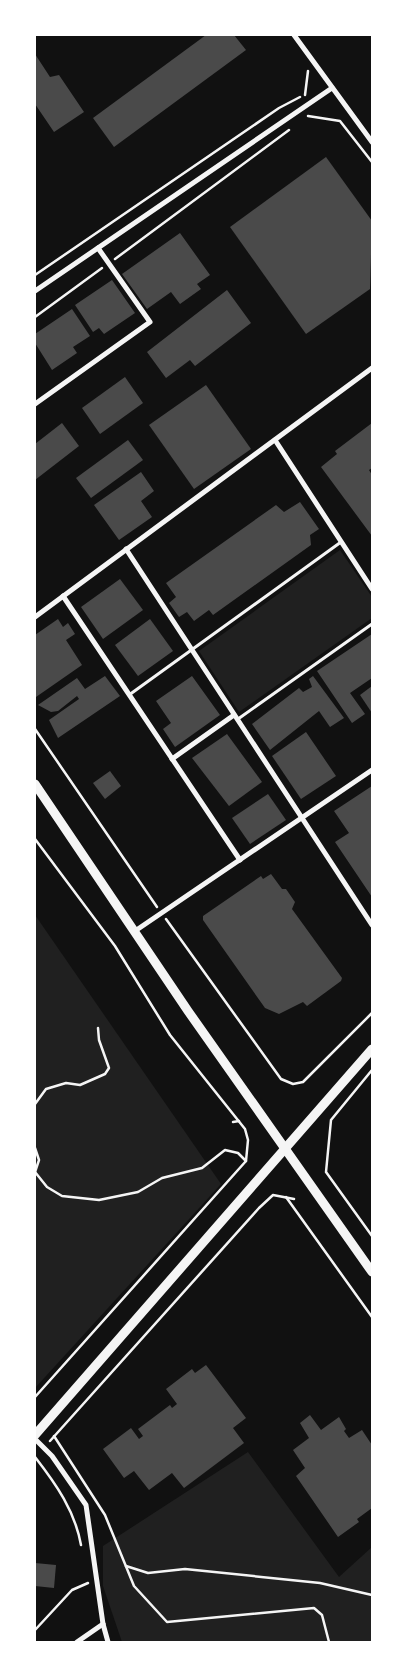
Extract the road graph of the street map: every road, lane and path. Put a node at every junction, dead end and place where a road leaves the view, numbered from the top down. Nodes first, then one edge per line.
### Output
1 (294, 35) edge
2 (304, 64) dead end
3 (332, 88) junction
4 (301, 121) dead end
5 (293, 127) dead end
6 (372, 142) edge
7 (372, 162) edge
8 (98, 248) junction
9 (108, 263) junction
10 (35, 275) edge
11 (35, 291) edge
12 (35, 318) edge
13 (372, 368) edge
14 (35, 404) edge
15 (275, 440) junction
16 (341, 542) junction
17 (126, 549) junction
18 (372, 589) edge
19 (63, 596) junction
20 (35, 617) edge
21 (372, 624) edge
22 (192, 650) junction
23 (129, 695) junction
24 (236, 717) junction
25 (172, 759) junction
26 (372, 770) edge
27 (35, 784) edge
28 (302, 818) junction
29 (35, 839) edge
30 (240, 860) junction
31 (372, 925) edge
32 (135, 931) junction
33 (372, 1013) edge
34 (98, 1028) dead end
35 (372, 1049) edge
36 (372, 1070) edge
37 (293, 1084) dead end
38 (35, 1104) edge
39 (238, 1120) junction
40 (234, 1122) dead end
41 (35, 1148) edge
42 (284, 1150) junction
43 (246, 1161) junction
44 (35, 1172) edge
45 (286, 1198) junction
46 (294, 1199) dead end
47 (372, 1236) edge
48 (372, 1272) edge
49 (372, 1317) edge
50 (35, 1397) edge
51 (35, 1437) edge
52 (36, 1460) edge
53 (83, 1554) dead end
54 (126, 1566) junction
55 (86, 1574) dead end
56 (88, 1583) junction
57 (90, 1592) dead end
58 (372, 1595) edge
59 (102, 1624) junction
60 (35, 1630) edge
61 (77, 1642) edge
62 (108, 1642) edge
63 (329, 1642) edge

1 - 3 street
2 - 10 path
3 - 6 street
3 - 8 street
4 - 7 path
5 - 9 path
8 - 9 street
8 - 11 street
9 - 12 path
9 - 14 street
13 - 15 street
15 - 16 street
15 - 17 street
16 - 18 street
16 - 22 lane
17 - 19 street
17 - 22 street
19 - 20 street
19 - 23 street
21 - 24 lane
22 - 23 lane
22 - 24 street
23 - 25 street
24 - 25 street
24 - 28 street
25 - 30 street
26 - 28 street
27 - 32 main road
28 - 30 street
28 - 31 street
29 - 39 path
30 - 32 street
32 - 42 main road
33 - 37 path
34 - 38 path
35 - 42 main road
36 - 47 path
39 - 40 path
39 - 43 path
41 - 44 path
42 - 48 main road
42 - 51 main road
43 - 44 path
43 - 50 path
45 - 46 path
45 - 49 path
45 - 54 path
51 - 59 street
52 - 53 path
54 - 58 path
54 - 63 path
55 - 56 path
56 - 57 path
56 - 60 path
59 - 61 street
59 - 62 street

